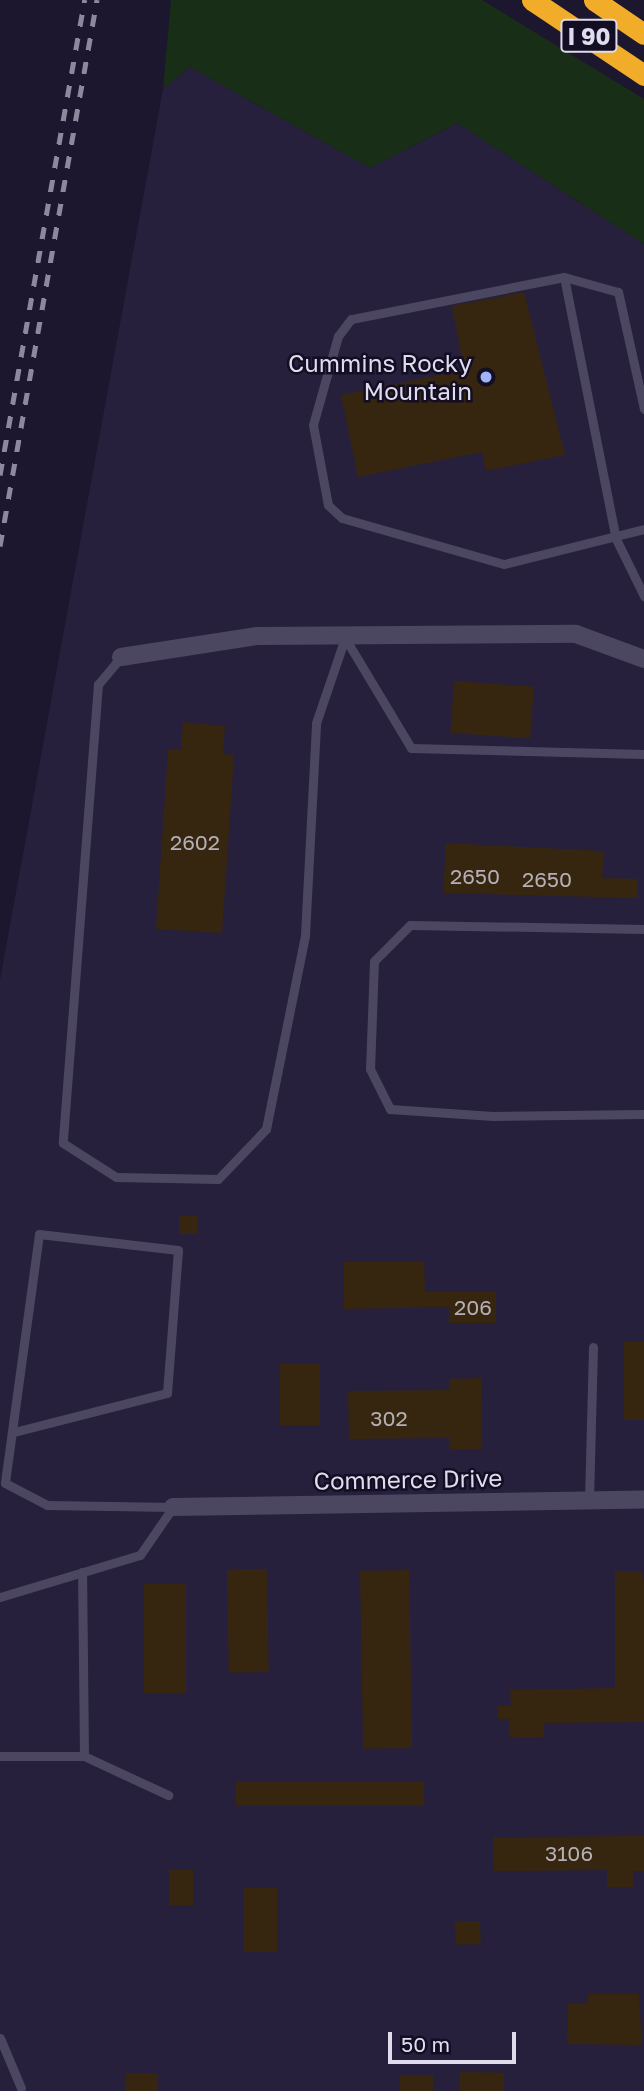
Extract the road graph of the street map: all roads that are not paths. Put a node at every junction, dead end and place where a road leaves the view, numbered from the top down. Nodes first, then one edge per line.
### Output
1 (532, 0) edge
2 (594, 0) edge
3 (644, 34) edge
4 (644, 75) edge
5 (564, 277) junction
6 (644, 408) edge
7 (644, 530) edge
8 (616, 539) junction
9 (644, 596) edge
10 (345, 638) junction
11 (121, 657) joint
12 (644, 659) edge
13 (644, 754) edge
14 (644, 929) edge
15 (644, 1114) edge
16 (593, 1347) dead end
17 (14, 1432) junction
18 (589, 1500) junction
19 (644, 1500) edge
20 (173, 1507) junction
21 (82, 1572) junction
22 (0, 1597) edge
23 (0, 1756) edge
24 (84, 1756) junction
25 (167, 1795) dead end
26 (0, 2038) edge
27 (21, 2088) dead end

1 - 4 highway, I 90
2 - 3 highway, I 90
5 - 6 lane
5 - 8 lane
5 - 8 lane
7 - 8 lane
8 - 9 lane
10 - 11 street
10 - 11 lane
10 - 12 street
10 - 13 lane
14 - 15 lane
16 - 18 lane
17 - 17 lane
17 - 20 lane
18 - 19 street, Commerce Drive
18 - 20 street, Commerce Drive
20 - 21 lane
21 - 22 lane
21 - 24 lane
23 - 24 lane
24 - 25 lane
26 - 27 lane

